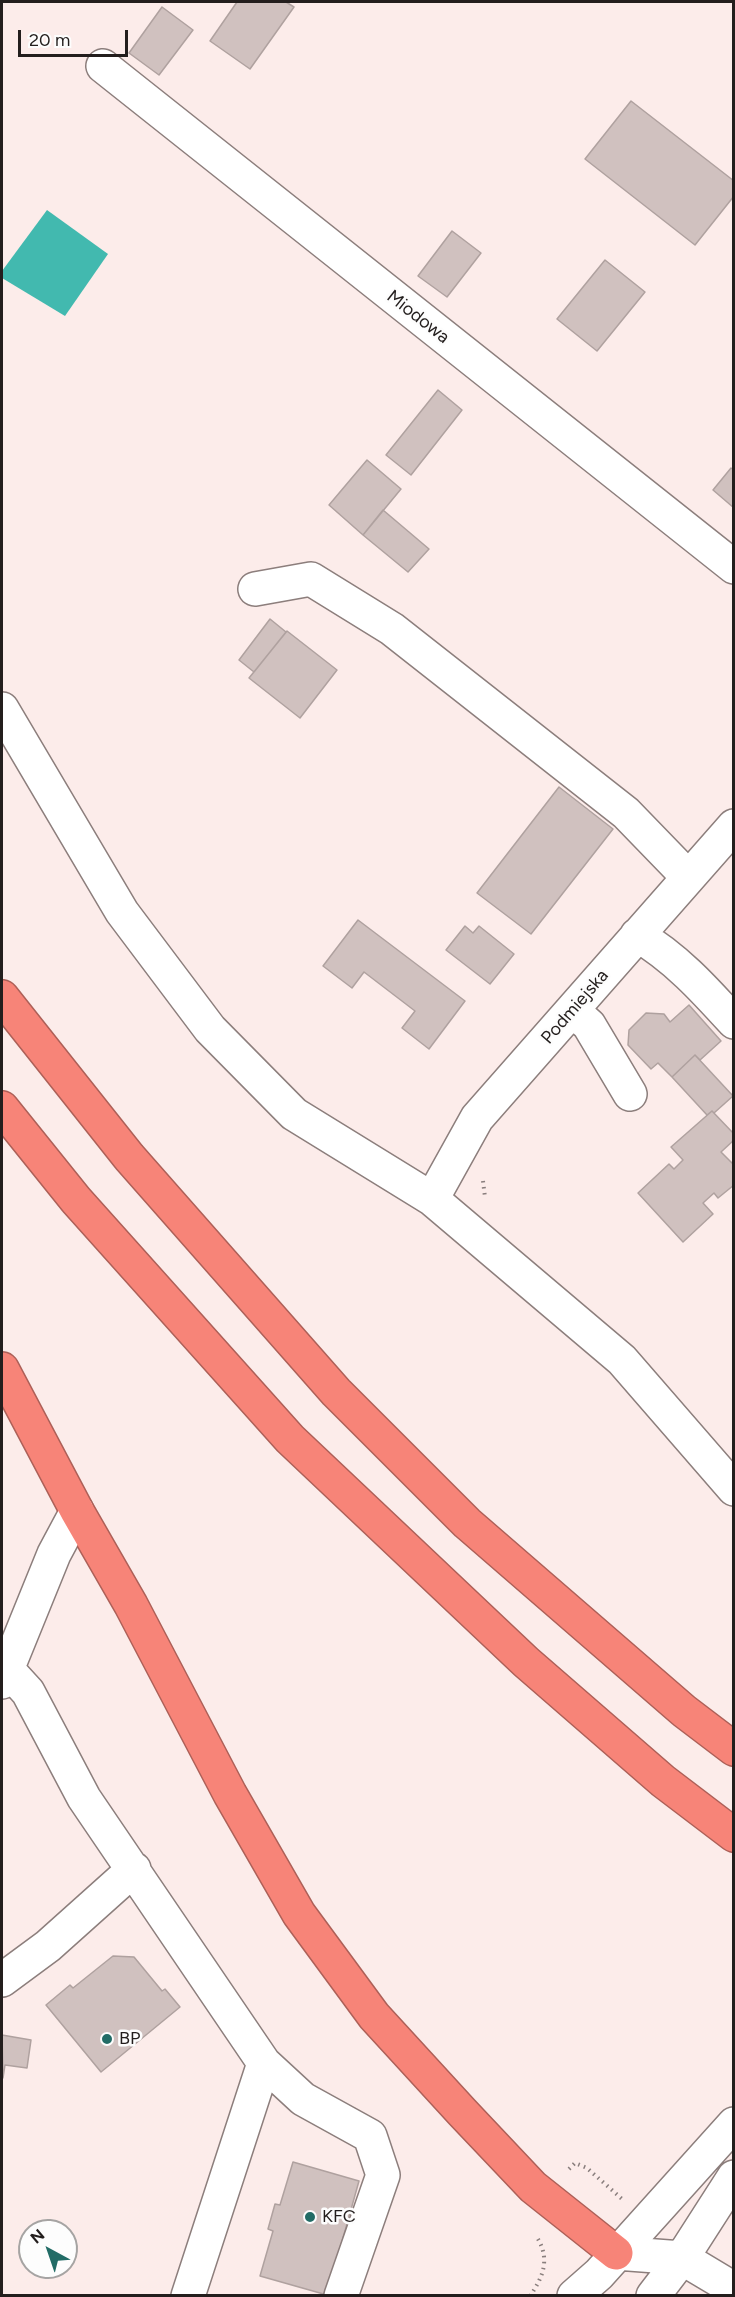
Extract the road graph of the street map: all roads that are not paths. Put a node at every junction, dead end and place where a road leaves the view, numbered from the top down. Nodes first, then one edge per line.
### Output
1 (103, 66) dead end
2 (734, 567) edge
3 (255, 589) dead end
4 (2, 709) edge
5 (734, 826) edge
6 (688, 877) junction
7 (637, 935) junction
8 (2, 997) edge
9 (572, 1010) junction
10 (734, 1022) edge
11 (630, 1094) dead end
12 (2, 1108) edge
13 (432, 1199) junction
14 (2, 1369) edge
15 (734, 1489) edge
16 (77, 1511) junction
17 (3, 1673) edge
18 (734, 1749) edge
19 (734, 1835) edge
20 (134, 1869) junction
21 (2, 1980) edge
22 (264, 2063) junction
23 (734, 2124) edge
24 (734, 2177) edge
25 (616, 2253) junction
26 (682, 2258) junction
27 (734, 2289) edge
28 (188, 2295) edge
29 (340, 2295) edge
30 (574, 2295) edge
31 (646, 2295) edge
32 (653, 2295) edge

1 - 2 street, Miodowa
3 - 6 street
4 - 13 street
5 - 6 street, Podmiejska
6 - 7 street, Podmiejska
7 - 9 street, Podmiejska
7 - 10 street
8 - 18 highway
9 - 11 street
9 - 13 street, Podmiejska
12 - 19 highway
13 - 15 street
14 - 16 highway
16 - 17 street
16 - 25 highway
17 - 20 street
20 - 21 street
20 - 22 street
22 - 28 street
22 - 29 street
23 - 25 street
24 - 26 street
25 - 26 street
25 - 30 street
25 - 31 street
26 - 27 street
26 - 32 street

